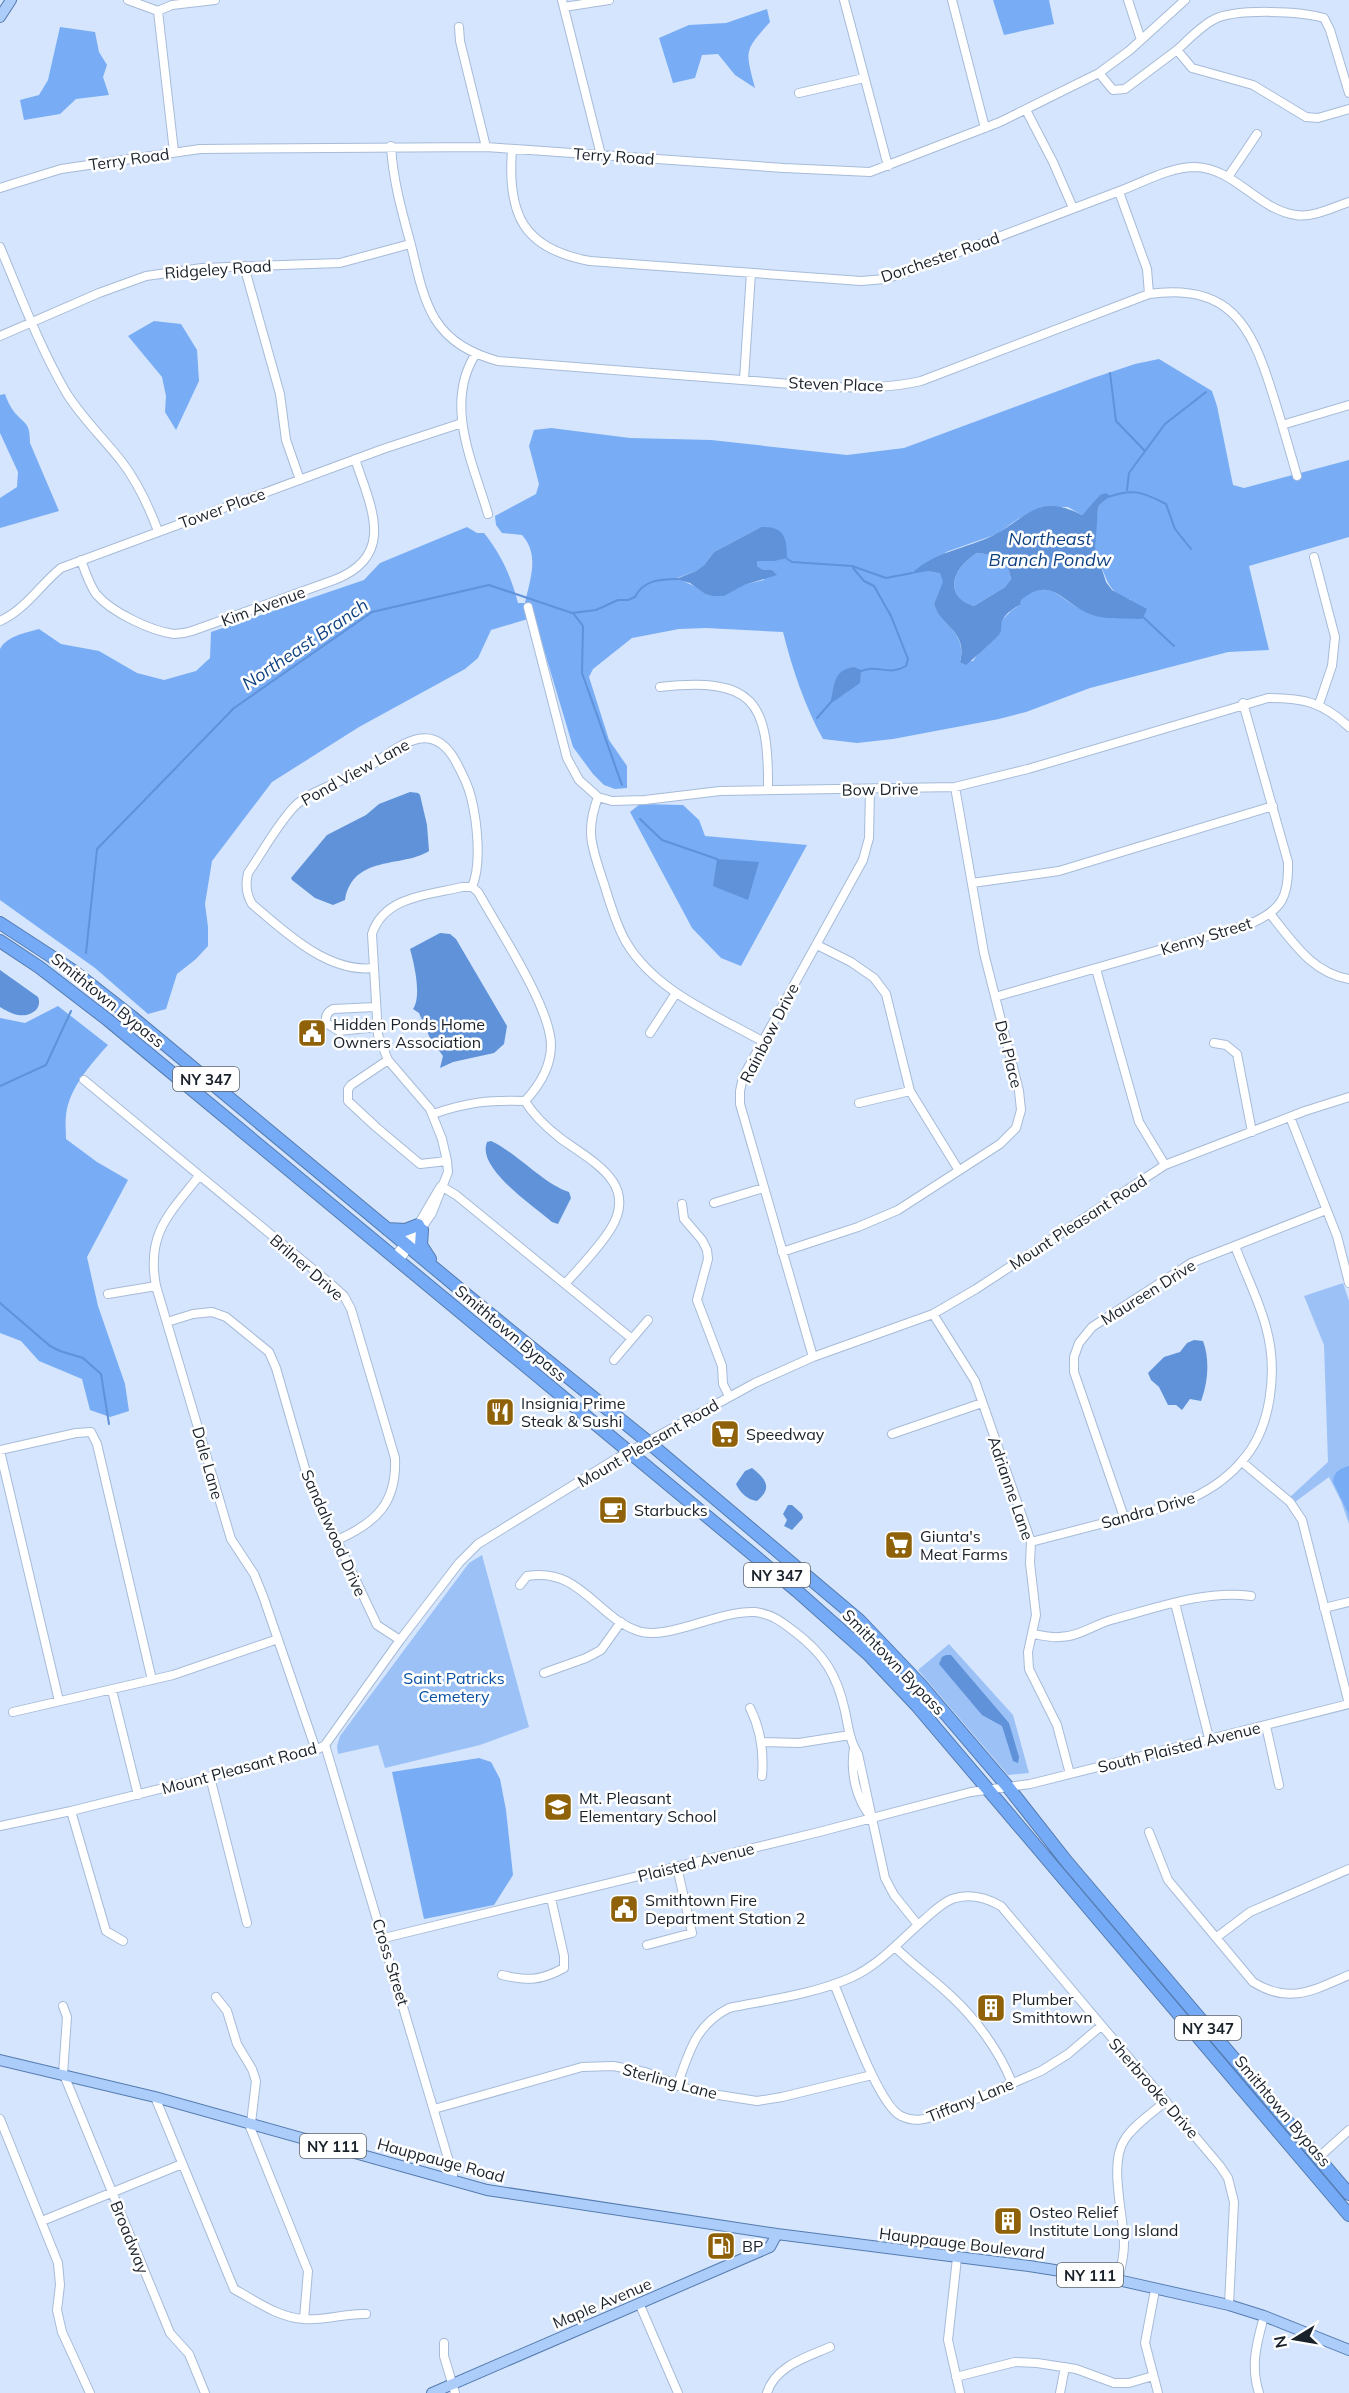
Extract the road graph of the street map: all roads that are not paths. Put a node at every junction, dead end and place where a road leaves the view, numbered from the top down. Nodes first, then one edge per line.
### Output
1 (11, 0) edge
2 (128, 0) edge
3 (215, 0) edge
4 (609, 0) edge
5 (844, 0) edge
6 (952, 0) edge
7 (1128, 0) edge
8 (1185, 0) edge
9 (563, 4) edge
10 (158, 11) junction
11 (0, 17) edge
12 (459, 27) dead end
13 (1141, 40) junction
14 (1177, 50) junction
15 (1100, 73) junction
16 (864, 78) junction
17 (799, 93) dead end
18 (1349, 93) edge
19 (1349, 109) edge
20 (1026, 110) junction
21 (985, 128) junction
22 (1257, 134) dead end
23 (391, 146) junction
24 (486, 147) junction
25 (512, 150) junction
26 (174, 152) junction
27 (601, 155) junction
28 (888, 165) junction
29 (1228, 177) junction
30 (0, 188) edge
31 (1119, 192) junction
32 (1349, 202) edge
33 (1073, 208) junction
34 (410, 244) junction
35 (0, 247) edge
36 (244, 266) junction
37 (751, 273) junction
38 (1149, 294) junction
39 (32, 323) junction
40 (0, 336) edge
41 (475, 355) junction
42 (744, 379) junction
43 (1349, 405) edge
44 (462, 423) junction
45 (1282, 425) junction
46 (355, 459) junction
47 (1297, 476) dead end
48 (300, 480) junction
49 (488, 514) dead end
50 (158, 531) junction
51 (1314, 557) dead end
52 (81, 560) junction
53 (528, 607) dead end
54 (0, 621) edge
55 (660, 687) dead end
56 (1243, 703) junction
57 (1319, 704) junction
58 (1349, 727) edge
59 (955, 787) junction
60 (870, 789) junction
61 (768, 790) junction
62 (598, 797) junction
63 (1273, 806) junction
64 (972, 883) junction
65 (472, 887) junction
66 (1271, 915) junction
67 (0, 923) edge
68 (0, 941) edge
69 (817, 945) junction
70 (373, 968) junction
71 (1096, 969) junction
72 (1349, 979) edge
73 (676, 993) junction
74 (995, 997) junction
75 (375, 1007) junction
76 (376, 1028) junction
77 (650, 1033) dead end
78 (762, 1041) junction
79 (1214, 1043) dead end
80 (388, 1060) junction
81 (84, 1080) dead end
82 (910, 1091) junction
83 (1349, 1097) edge
84 (525, 1101) junction
85 (859, 1103) dead end
86 (433, 1114) junction
87 (1290, 1117) junction
88 (1252, 1132) junction
89 (447, 1161) junction
90 (1165, 1165) junction
91 (958, 1169) junction
92 (199, 1176) junction
93 (441, 1186) junction
94 (763, 1188) junction
95 (714, 1203) dead end
96 (682, 1204) dead end
97 (1326, 1210) junction
98 (420, 1227) junction
99 (387, 1229) junction
100 (407, 1246) junction
101 (1235, 1246) junction
102 (782, 1252) junction
103 (397, 1260) junction
104 (439, 1272) junction
105 (1349, 1283) edge
106 (565, 1284) junction
107 (156, 1286) junction
108 (108, 1294) dead end
109 (933, 1314) junction
110 (648, 1320) dead end
111 (167, 1322) junction
112 (631, 1338) junction
113 (813, 1357) junction
114 (614, 1359) dead end
115 (729, 1396) junction
116 (982, 1403) junction
117 (892, 1434) dead end
118 (647, 1441) junction
119 (0, 1451) edge
120 (629, 1452) junction
121 (1242, 1462) junction
122 (1124, 1517) junction
123 (337, 1540) junction
124 (1031, 1542) junction
125 (520, 1585) dead end
126 (1251, 1596) dead end
127 (1349, 1602) edge
128 (1175, 1604) junction
129 (1324, 1608) junction
130 (621, 1622) junction
131 (1032, 1634) junction
132 (278, 1639) junction
133 (400, 1640) junction
134 (544, 1673) dead end
135 (152, 1680) junction
136 (112, 1690) junction
137 (59, 1701) junction
138 (1349, 1704) edge
139 (750, 1708) dead end
140 (13, 1712) dead end
141 (1266, 1726) junction
142 (850, 1735) junction
143 (1209, 1738) junction
144 (762, 1742) junction
145 (325, 1745) junction
146 (316, 1750) junction
147 (1070, 1774) junction
148 (762, 1776) dead end
149 (210, 1777) junction
150 (1279, 1785) dead end
151 (1008, 1787) junction
152 (989, 1789) junction
153 (138, 1795) junction
154 (71, 1811) junction
155 (871, 1818) junction
156 (0, 1826) edge
157 (1149, 1832) dead end
158 (677, 1867) junction
159 (1349, 1869) edge
160 (551, 1898) junction
161 (248, 1923) dead end
162 (918, 1925) junction
163 (1217, 1937) junction
164 (384, 1938) junction
165 (123, 1941) dead end
166 (647, 1945) dead end
167 (895, 1947) junction
168 (502, 1975) dead end
169 (1349, 1975) edge
170 (834, 1984) junction
171 (216, 1997) dead end
172 (63, 2006) dead end
173 (1101, 2026) junction
174 (0, 2060) edge
175 (64, 2074) junction
176 (872, 2074) junction
177 (1012, 2083) junction
178 (677, 2086) junction
179 (155, 2097) junction
180 (1166, 2101) junction
181 (434, 2109) junction
182 (0, 2119) edge
183 (250, 2122) junction
184 (1349, 2130) edge
185 (1318, 2158) junction
186 (182, 2164) junction
187 (452, 2181) junction
188 (112, 2193) junction
189 (1349, 2194) edge
190 (1349, 2215) edge
191 (669, 2218) joint
192 (42, 2221) junction
193 (777, 2234) junction
194 (957, 2258) junction
195 (1118, 2280) junction
196 (1155, 2290) junction
197 (639, 2303) junction
198 (1229, 2305) junction
199 (366, 2314) dead end
200 (1264, 2316) junction
201 (304, 2319) junction
202 (444, 2343) dead end
203 (830, 2347) dead end
204 (1349, 2350) edge
205 (1065, 2367) junction
206 (1153, 2376) junction
207 (956, 2377) junction
208 (453, 2389) edge
209 (677, 2391) edge
210 (90, 2393) edge
211 (205, 2393) edge
212 (432, 2393) edge
213 (667, 2393) edge
214 (766, 2393) edge
215 (960, 2393) edge
216 (1060, 2393) edge
217 (1158, 2393) edge
218 (1259, 2393) edge

1 - 11 main road
2 - 10 street
3 - 10 street
4 - 9 street
5 - 16 street
6 - 21 street
7 - 13 street
8 - 13 street, Terry Road
9 - 27 street
10 - 26 street
12 - 24 street
13 - 15 street, Terry Road
14 - 15 street
14 - 18 street
14 - 19 street
15 - 20 street, Terry Road
16 - 17 street
16 - 28 street
20 - 21 street, Terry Road
20 - 33 street
21 - 28 street, Terry Road
22 - 29 street
23 - 24 street, Terry Road
23 - 26 street, Terry Road
23 - 34 street, Steven Place
24 - 25 street, Terry Road
25 - 27 street, Terry Road
25 - 37 street, Dorchester Road
26 - 30 street, Terry Road
27 - 28 street, Terry Road
29 - 31 street, Dorchester Road
29 - 32 street, Dorchester Road
31 - 33 street, Dorchester Road
31 - 38 street
33 - 37 street, Dorchester Road
34 - 36 street, Ridgeley Road
34 - 41 street, Steven Place
35 - 39 street
36 - 39 street, Ridgeley Road
36 - 48 street
37 - 42 street
38 - 42 street, Steven Place
38 - 45 street, Steven Place
39 - 40 street, Ridgeley Road
39 - 50 street
41 - 42 street, Steven Place
41 - 44 street
43 - 45 street
44 - 46 street, Tower Place
44 - 49 street
45 - 47 street, Steven Place
46 - 48 street, Tower Place
46 - 52 street, Kim Avenue
48 - 50 street, Tower Place
50 - 52 street, Tower Place
51 - 57 street
52 - 54 street, Tower Place
53 - 62 street
55 - 61 street
56 - 57 street, Bow Drive
56 - 59 street, Bow Drive
56 - 63 street, Kenny Street
57 - 58 street, Bow Drive
59 - 60 street, Bow Drive
59 - 64 street, Del Place
60 - 61 street, Bow Drive
60 - 69 street, Rainbow Drive
61 - 62 street, Bow Drive
62 - 73 street
63 - 64 street
63 - 66 street, Kenny Street
64 - 74 street, Del Place
65 - 70 street
65 - 70 street, Pond View Lane
65 - 84 street
66 - 71 street, Kenny Street
66 - 72 street
67 - 99 highway, Smithtown Bypass / NY 347
68 - 103 highway, Smithtown Bypass / NY 347
69 - 78 street, Rainbow Drive
69 - 82 street
70 - 75 street
71 - 74 street, Kenny Street
71 - 90 street
73 - 77 street
73 - 78 street
74 - 91 street, Del Place
75 - 76 street
75 - 76 street
76 - 80 street
78 - 94 street, Rainbow Drive
79 - 88 street
80 - 86 street
80 - 89 street
81 - 92 street, Brilner Drive
82 - 85 street
82 - 91 street
83 - 87 street, Mount Pleasant Road
84 - 86 street
84 - 106 street
86 - 89 street
87 - 88 street, Mount Pleasant Road
87 - 97 street
88 - 90 street, Mount Pleasant Road
89 - 93 street
90 - 109 street, Mount Pleasant Road
91 - 102 street, Del Place
92 - 107 street, Dale Lane
92 - 123 street, Brilner Drive
93 - 98 street
93 - 106 street
94 - 95 street
94 - 102 street, Rainbow Drive
96 - 115 street
97 - 101 street, Maureen Drive
97 - 105 street
98 - 99 highway
98 - 100 street
98 - 104 highway
99 - 100 highway, Smithtown Bypass / NY 347
100 - 103 street
100 - 104 highway, Smithtown Bypass / NY 347
101 - 121 street, Sandra Drive
101 - 122 street, Maureen Drive
102 - 113 street, Rainbow Drive
103 - 120 highway, Smithtown Bypass / NY 347
104 - 118 highway, Smithtown Bypass / NY 347
106 - 112 street
107 - 108 street
107 - 111 street, Dale Lane
109 - 113 street, Mount Pleasant Road
109 - 116 street, Adrianne Lane
110 - 112 street
111 - 123 street, Sandalwood Drive
111 - 132 street, Dale Lane
112 - 114 street
113 - 115 street, Mount Pleasant Road
115 - 118 street, Mount Pleasant Road
116 - 117 street
116 - 124 street, Adrianne Lane
118 - 120 street, Mount Pleasant Road
118 - 151 highway, Smithtown Bypass / NY 347
119 - 135 street
119 - 137 street
120 - 133 street, Mount Pleasant Road
120 - 152 highway, Smithtown Bypass / NY 347
121 - 122 street, Sandra Drive
121 - 129 street
122 - 124 street, Sandra Drive
123 - 133 street, Sandalwood Drive
124 - 131 street, Adrianne Lane
125 - 130 street
126 - 128 street
127 - 129 street
128 - 131 street
128 - 143 street
129 - 138 street
130 - 134 street
130 - 142 street
131 - 147 street, Adrianne Lane
132 - 135 street
132 - 146 street, Dale Lane
133 - 145 street, Mount Pleasant Road
135 - 136 street
136 - 137 street
136 - 153 street
137 - 140 street
138 - 141 street, South Plaisted Avenue
139 - 144 street
141 - 143 street, South Plaisted Avenue
141 - 150 street
142 - 144 street
142 - 155 street
143 - 147 street, South Plaisted Avenue
144 - 148 street
145 - 146 street, Mount Pleasant Road
145 - 164 street, Cross Street
146 - 149 street, Mount Pleasant Road
147 - 151 street, South Plaisted Avenue
149 - 153 street, Mount Pleasant Road
149 - 161 street
151 - 152 street, Plaisted Avenue
151 - 185 highway, Smithtown Bypass / NY 347
152 - 155 street, Plaisted Avenue
152 - 190 highway, Smithtown Bypass / NY 347
153 - 154 street, Mount Pleasant Road
154 - 156 street, Mount Pleasant Road
154 - 165 street
155 - 158 street, Plaisted Avenue
155 - 162 street
157 - 163 street
158 - 160 street, Plaisted Avenue
158 - 166 street
159 - 163 street
160 - 164 street, Plaisted Avenue
160 - 168 street
162 - 167 street, Sherbrooke Drive
162 - 173 street, Sherbrooke Drive
163 - 169 street
164 - 181 street, Cross Street
167 - 170 street, Sherbrooke Drive
167 - 177 street
170 - 176 street, Tiffany Lane
170 - 178 street, Sherbrooke Drive
171 - 183 street
172 - 175 street
173 - 177 street, Tiffany Lane
173 - 180 street, Sherbrooke Drive
174 - 175 main road, Hauppauge Road / NY 111
175 - 179 main road, Hauppauge Road / NY 111
175 - 188 street, Broadway
176 - 177 street, Tiffany Lane
176 - 178 street, Sterling Lane
178 - 181 street, Sterling Lane
179 - 183 main road, Hauppauge Road / NY 111
179 - 186 street
180 - 195 street
180 - 198 street, Sherbrooke Drive
181 - 187 street, Cross Street
182 - 192 street
183 - 187 main road, Hauppauge Road / NY 111
183 - 201 street
184 - 185 street
185 - 189 highway, Smithtown Bypass / NY 347
186 - 188 street
186 - 201 street
187 - 191 main road, Hauppauge Road / NY 111
188 - 192 street
188 - 211 street, Broadway
191 - 193 main road, Hauppauge Boulevard / NY 111
192 - 210 street
193 - 194 main road, Hauppauge Boulevard / NY 111
193 - 197 main road, Maple Avenue
194 - 195 main road, Hauppauge Boulevard / NY 111
194 - 207 street
195 - 196 main road, Hauppauge Boulevard / NY 111
196 - 198 main road, Hauppauge Boulevard / NY 111
196 - 206 street
197 - 208 main road, Maple Avenue
197 - 209 street
198 - 200 main road, Hauppauge Boulevard / NY 111
199 - 201 street
200 - 204 main road, Hauppauge Boulevard / NY 111
200 - 218 street
202 - 208 street
203 - 214 street
205 - 206 street
205 - 207 street
205 - 216 street
206 - 217 street
207 - 215 street
208 - 212 main road, Maple Avenue
209 - 213 street

